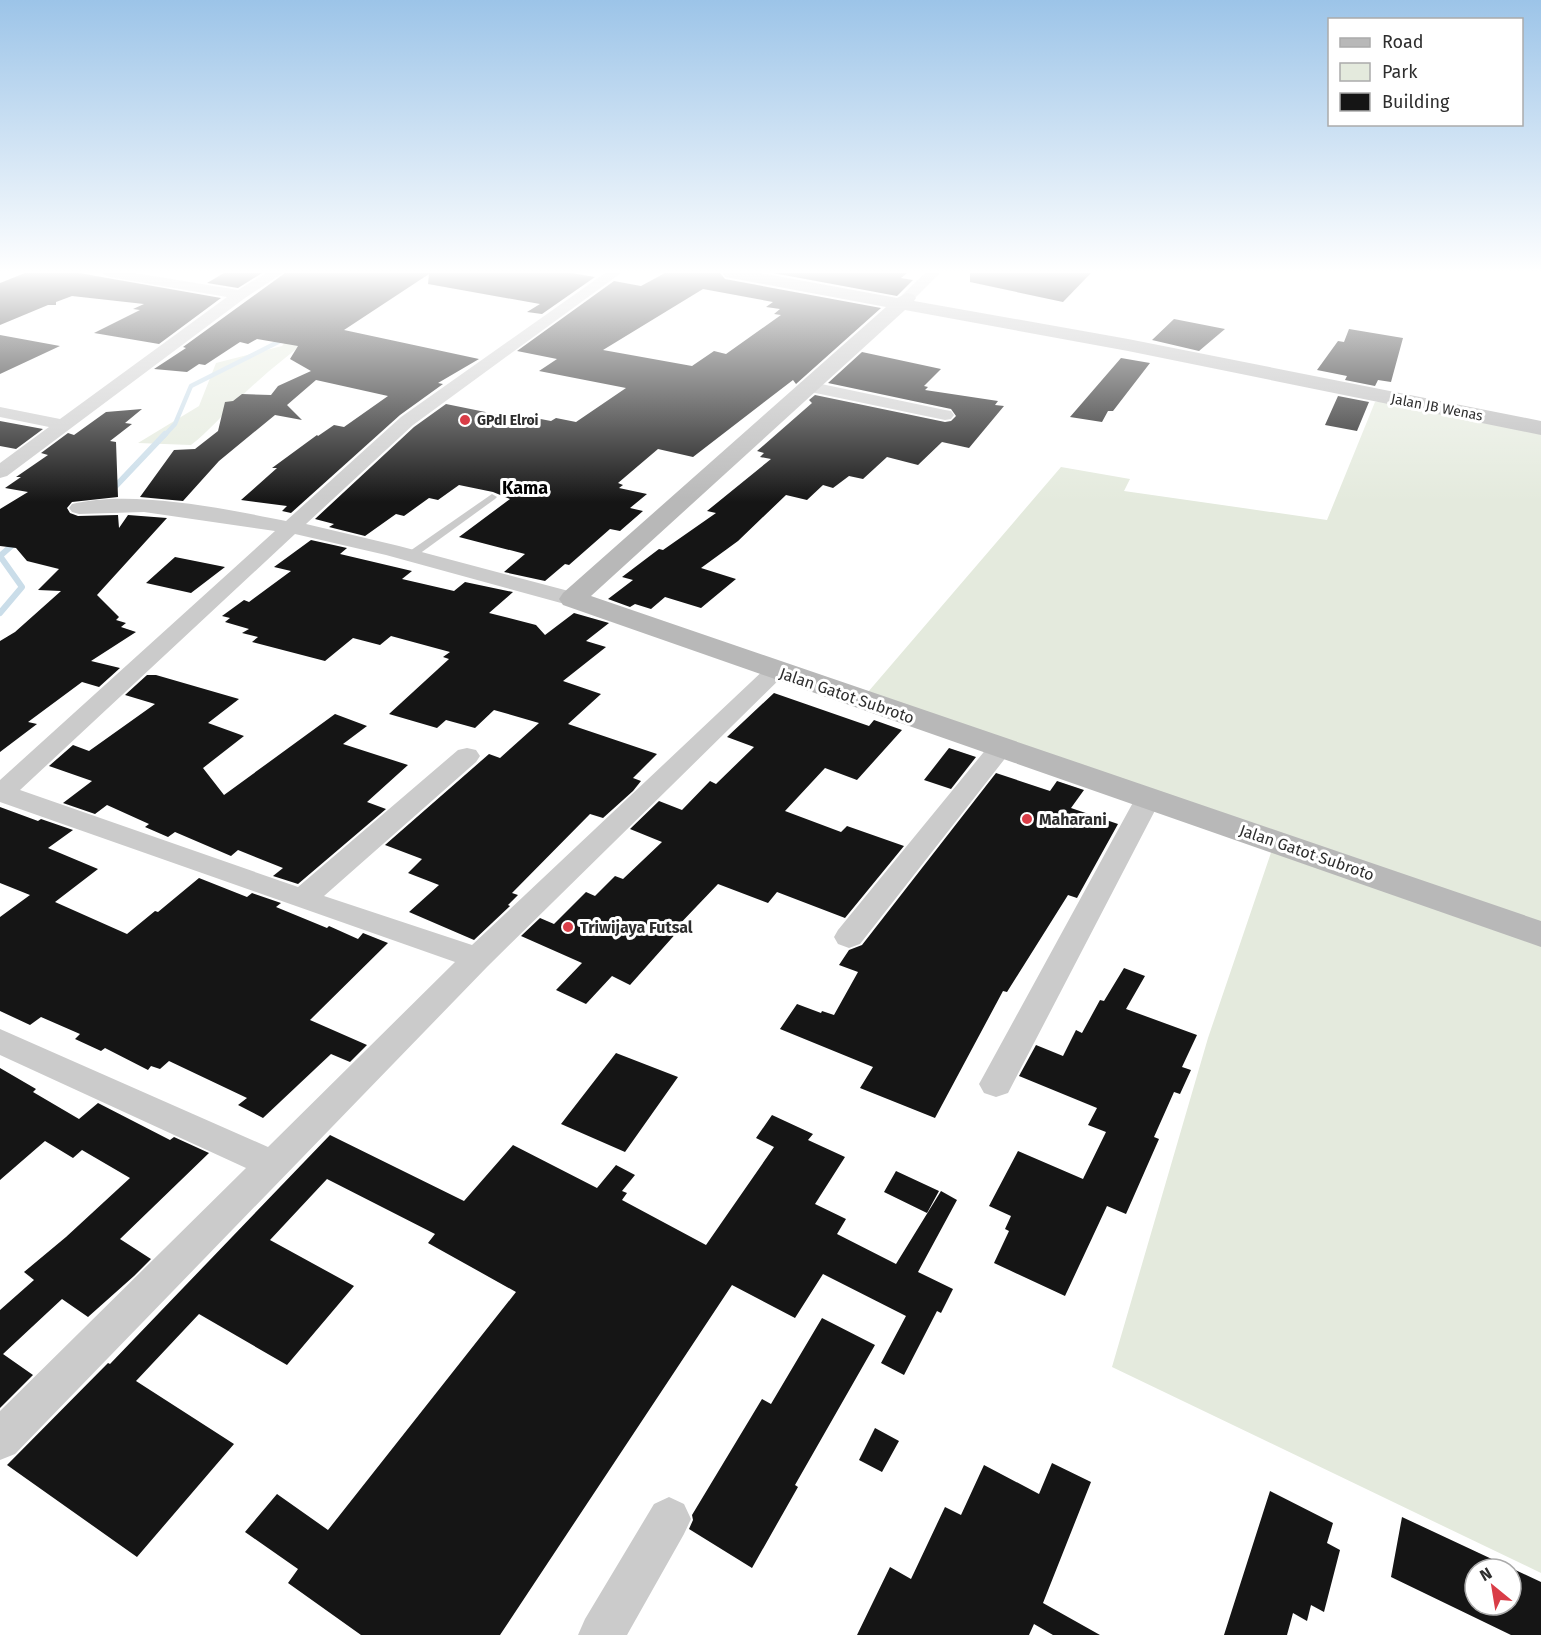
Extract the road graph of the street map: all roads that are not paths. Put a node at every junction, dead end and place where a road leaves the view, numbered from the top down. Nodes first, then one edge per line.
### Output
1 (166, 349) edge
2 (507, 349) edge
3 (851, 349) edge
4 (1159, 349) edge
5 (1279, 372) junction
6 (807, 386) junction
7 (0, 412) edge
8 (945, 416) dead end
9 (1541, 422) edge
10 (63, 425) junction
11 (1541, 428) edge
12 (0, 472) edge
13 (492, 497) dead end
14 (79, 508) dead end
15 (291, 526) junction
16 (411, 555) junction
17 (572, 599) junction
18 (776, 671) junction
19 (1001, 747) junction
20 (467, 756) dead end
21 (1, 793) edge
22 (1149, 797) junction
23 (302, 899) junction
24 (1541, 934) edge
25 (849, 937) dead end
26 (477, 958) junction
27 (0, 1041) edge
28 (996, 1084) dead end
29 (272, 1164) junction
30 (0, 1440) edge
31 (669, 1519) dead end
32 (601, 1635) edge

1 - 10 street
2 - 15 street
3 - 6 street
4 - 5 street, Jalan JB Wenas
5 - 9 street, Jalan JB Wenas
5 - 11 street, Jalan JB Wenas
6 - 8 street
6 - 17 street
7 - 10 street
10 - 12 street
13 - 16 lane
14 - 15 street
15 - 16 street
15 - 21 street
16 - 17 street
17 - 18 street, Jalan Gatot Subroto
18 - 19 street, Jalan Gatot Subroto
18 - 26 street
19 - 22 street, Jalan Gatot Subroto
19 - 25 street
20 - 23 street
21 - 23 street
22 - 24 street, Jalan Gatot Subroto
22 - 28 street
23 - 26 street
26 - 29 street
27 - 29 street
29 - 30 street
31 - 32 street

